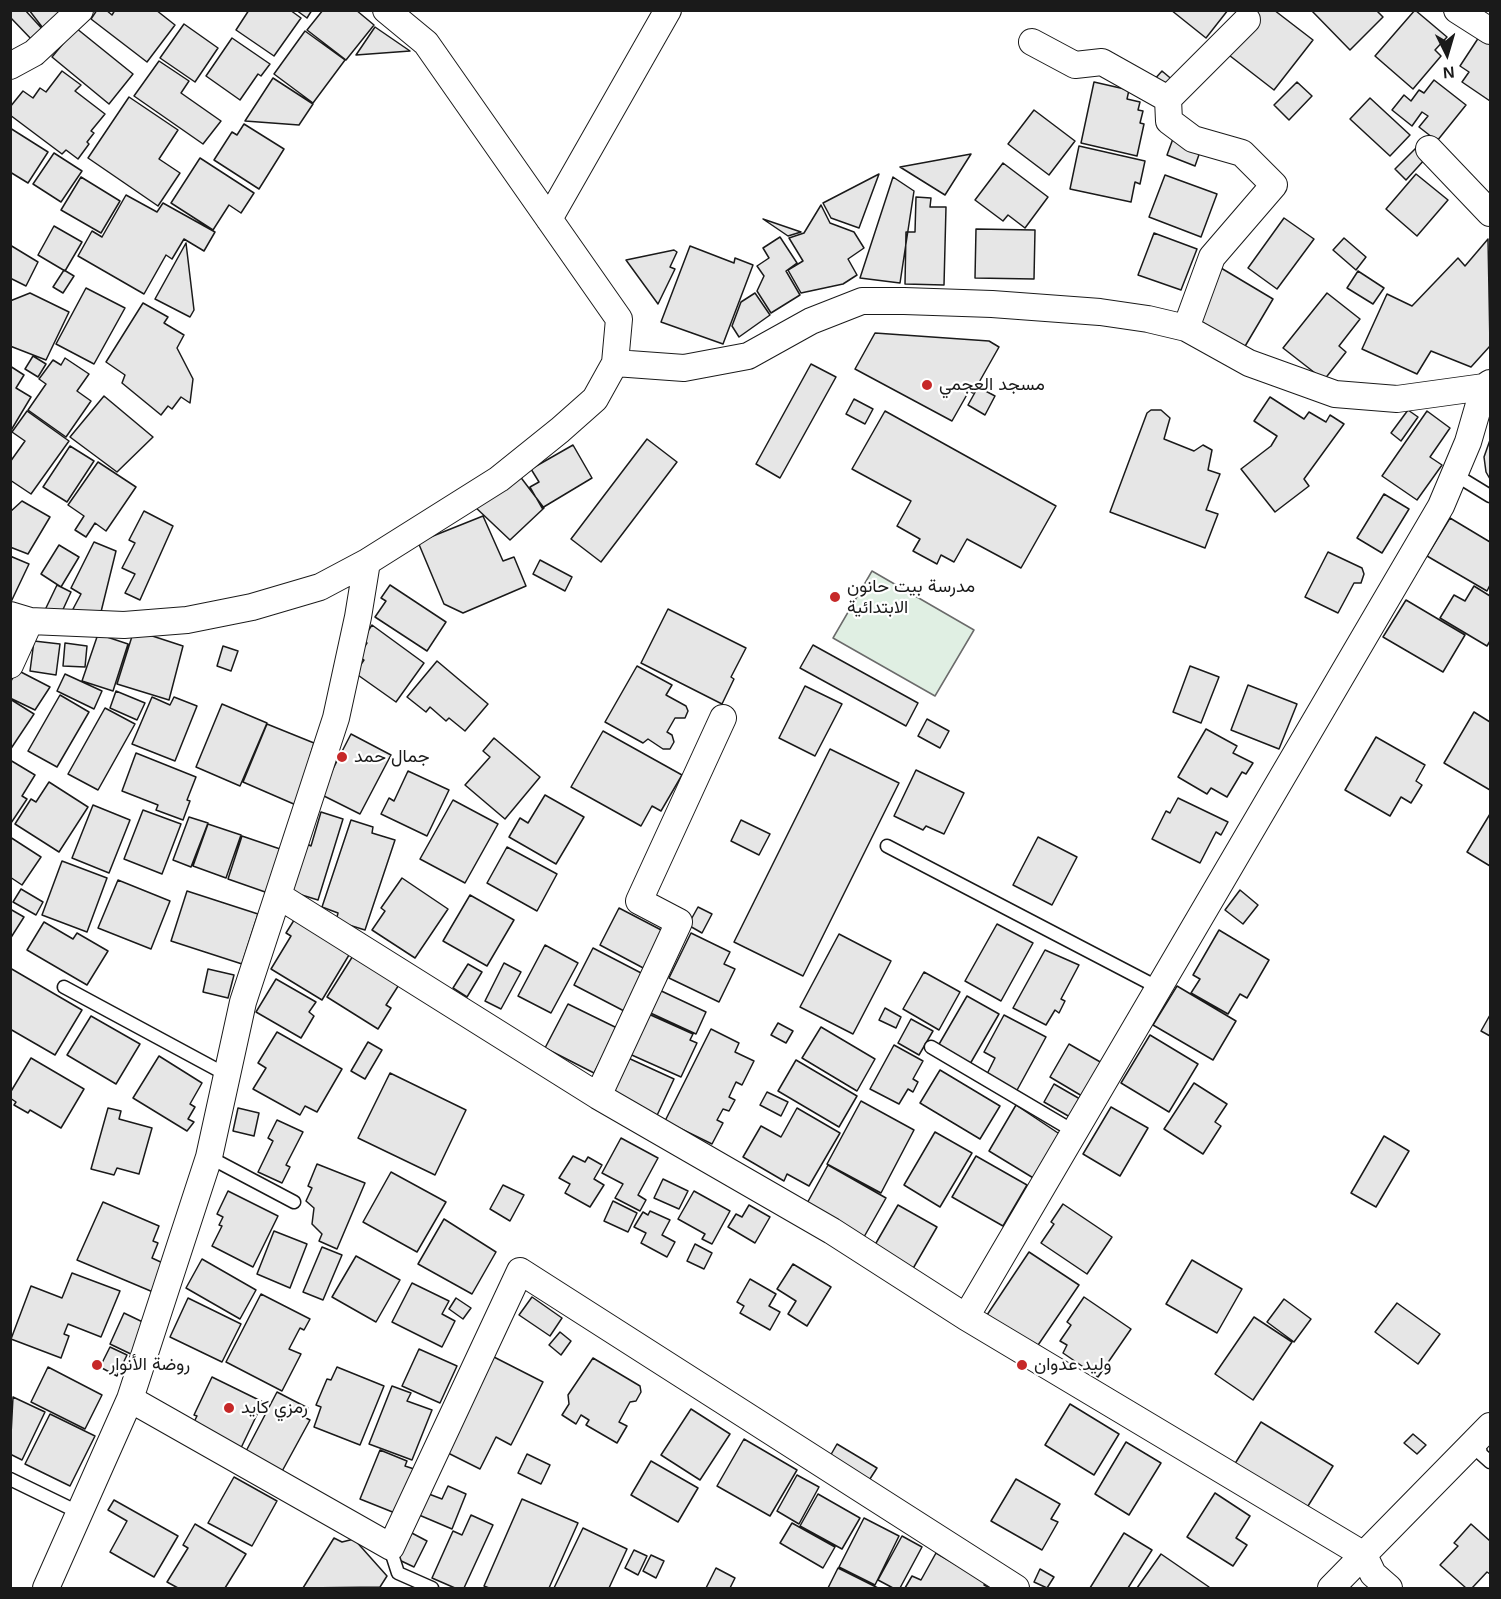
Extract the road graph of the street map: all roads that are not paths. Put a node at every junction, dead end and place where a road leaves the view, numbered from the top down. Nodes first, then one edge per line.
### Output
1 (80, 10) edge
2 (386, 10) edge
3 (668, 10) edge
4 (1457, 10) edge
5 (1247, 20) dead end
6 (1491, 31) edge
7 (1032, 42) dead end
8 (10, 66) edge
9 (1168, 99) junction
10 (1429, 149) dead end
11 (1491, 213) edge
12 (549, 219) junction
13 (1186, 328) junction
14 (615, 363) junction
15 (1487, 385) edge
16 (1454, 474) junction
17 (1491, 496) edge
18 (367, 562) junction
19 (20, 618) edge
20 (10, 665) edge
21 (723, 718) dead end
22 (887, 846) dead end
23 (279, 896) junction
24 (64, 987) dead end
25 (1159, 988) junction
26 (931, 1047) dead end
27 (227, 1075) junction
28 (598, 1096) junction
29 (1075, 1132) junction
30 (209, 1157) junction
31 (294, 1202) dead end
32 (966, 1317) junction
33 (130, 1399) junction
34 (1484, 1433) edge
35 (1491, 1462) edge
36 (10, 1479) edge
37 (80, 1513) junction
38 (389, 1545) junction
39 (1364, 1555) junction
40 (46, 1588) edge
41 (432, 1588) edge
42 (1016, 1588) edge
43 (1331, 1588) edge
44 (1389, 1588) edge

1 - 8 street
2 - 12 street
3 - 12 street
4 - 6 street
5 - 9 street
7 - 9 street
9 - 13 street
10 - 11 street
12 - 14 street
13 - 14 street
13 - 15 street
14 - 18 street
15 - 16 street
16 - 17 lane
16 - 25 street
18 - 19 street
18 - 23 street
19 - 20 street
21 - 28 street
22 - 25 lane
23 - 27 street
23 - 28 street
24 - 27 lane
25 - 29 street
26 - 29 lane
27 - 30 street
28 - 32 street
29 - 32 street
30 - 31 lane
30 - 33 street
32 - 39 street
33 - 37 street
33 - 38 street
34 - 35 lane
34 - 39 street
36 - 37 lane
37 - 40 street
38 - 41 lane
38 - 42 street
39 - 43 street
39 - 44 street

